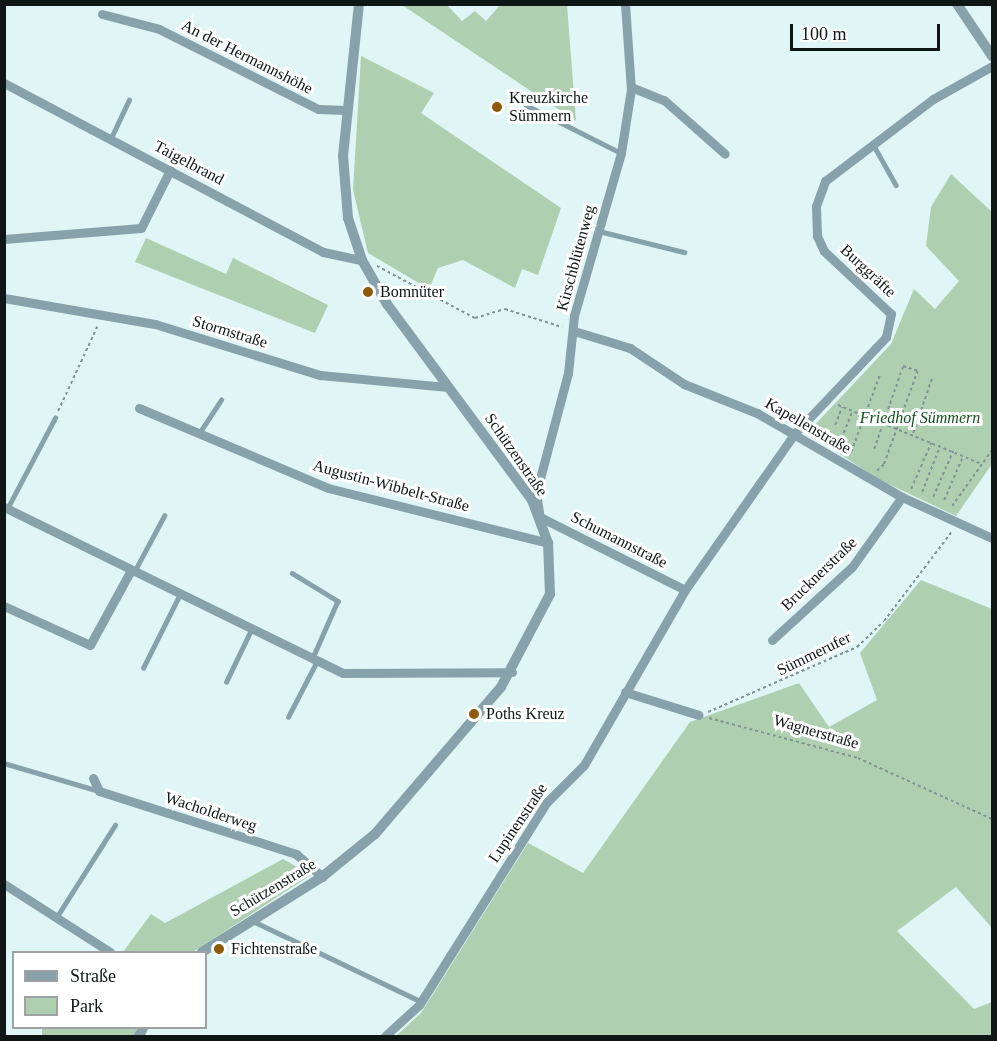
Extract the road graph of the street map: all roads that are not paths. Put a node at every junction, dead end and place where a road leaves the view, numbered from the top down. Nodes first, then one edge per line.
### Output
1 (359, 4) edge
2 (625, 4) edge
3 (957, 4) edge
4 (102, 14) dead end
5 (993, 56) edge
6 (993, 66) edge
7 (4, 83) edge
8 (631, 87) junction
9 (129, 100) dead end
10 (526, 105) dead end
11 (347, 110) junction
12 (111, 138) junction
13 (872, 142) junction
14 (621, 153) junction
15 (724, 154) dead end
16 (170, 170) junction
17 (896, 185) dead end
18 (599, 231) junction
19 (4, 239) edge
20 (684, 252) dead end
21 (362, 260) junction
22 (4, 298) edge
23 (574, 331) junction
24 (448, 387) junction
25 (221, 400) dead end
26 (139, 408) dead end
27 (55, 417) road end
28 (795, 434) junction
29 (197, 437) junction
30 (902, 497) junction
31 (6, 508) edge
32 (164, 516) dead end
33 (540, 517) junction
34 (993, 538) edge
35 (548, 543) junction
36 (132, 571) junction
37 (292, 573) dead end
38 (685, 590) junction
39 (180, 594) junction
40 (4, 606) edge
41 (252, 628) junction
42 (772, 640) dead end
43 (315, 659) junction
44 (143, 668) dead end
45 (512, 672) junction
46 (226, 682) dead end
47 (625, 692) junction
48 (699, 715) road end
49 (288, 717) dead end
50 (4, 763) edge
51 (93, 778) dead end
52 (99, 790) junction
53 (114, 825) dead end
54 (322, 877) junction
55 (4, 884) edge
56 (56, 918) junction
57 (251, 919) junction
58 (108, 951) edge
59 (203, 951) edge
60 (422, 1001) junction
61 (385, 1036) edge

1 - 11 street, Schützenstraße
2 - 8 street, Kirschblütenweg
3 - 5 street
4 - 11 street, An der Hermannshöhe
6 - 13 street, Burggräfte
7 - 12 street, Taigelbrand
8 - 14 street, Kirschblütenweg
8 - 15 street
9 - 12 lane
10 - 14 lane
11 - 21 street, Schützenstraße
12 - 16 street, Taigelbrand
13 - 17 lane
13 - 28 street, Burggräfte
14 - 18 street, Kirschblütenweg
16 - 19 street
16 - 21 street, Taigelbrand
18 - 20 lane
18 - 23 street, Kirschblütenweg
21 - 24 street, Schützenstraße
22 - 24 street, Stormstraße
23 - 28 street, Kapellenstraße
23 - 33 street, Kirschblütenweg
24 - 33 street, Schützenstraße
25 - 29 lane
26 - 29 street, Augustin-Wibbelt-Straße
27 - 31 lane
28 - 30 street, Kapellenstraße
28 - 38 street, Burggräfte
29 - 35 street, Augustin-Wibbelt-Straße
30 - 34 street, Kapellenstraße
30 - 42 street, Brucknerstraße
31 - 36 street
32 - 36 lane
33 - 35 street, Schützenstraße
33 - 38 street, Schumannstraße
35 - 45 street, Schützenstraße
36 - 39 street
36 - 40 street
37 - 43 lane
38 - 47 street, Lupinenstraße
39 - 41 street
39 - 44 lane
41 - 43 street
41 - 46 lane
43 - 45 street
43 - 49 lane
45 - 54 street, Schützenstraße
47 - 48 street
47 - 60 street, Lupinenstraße
50 - 52 lane
51 - 52 street
52 - 54 street, Wacholderweg
53 - 56 lane
54 - 57 street, Schützenstraße
55 - 56 street
56 - 58 street
57 - 59 street, Schützenstraße
57 - 60 lane
60 - 61 street, Lupinenstraße

